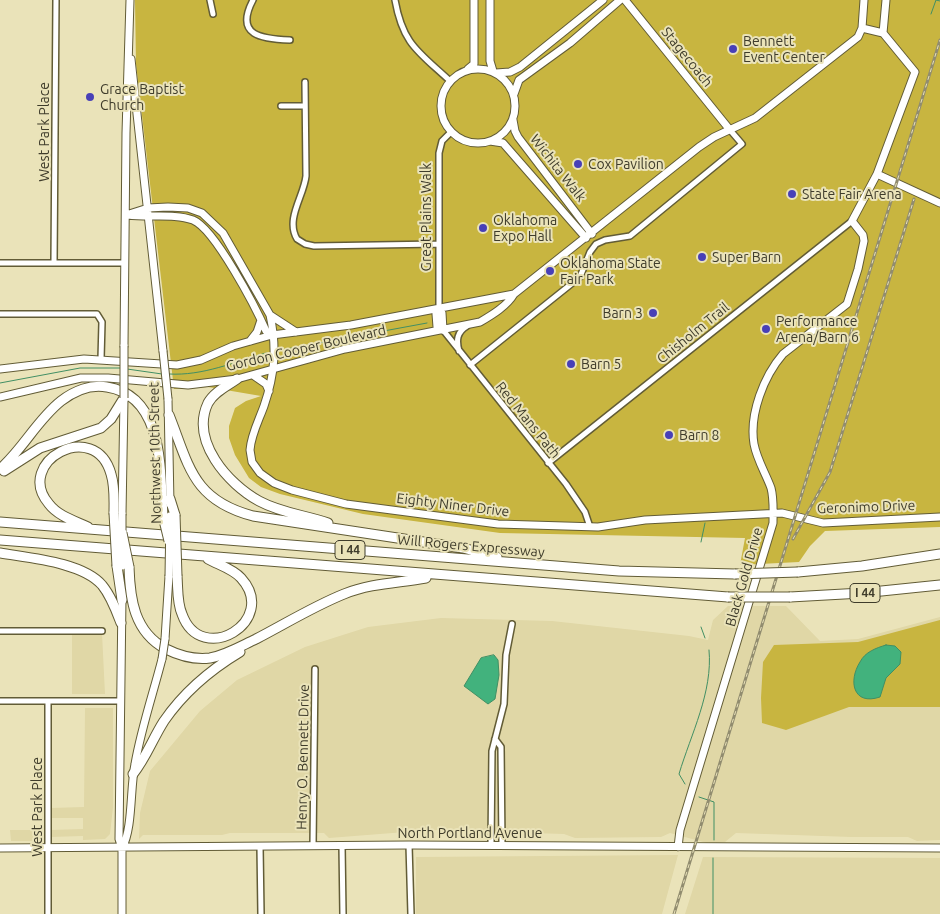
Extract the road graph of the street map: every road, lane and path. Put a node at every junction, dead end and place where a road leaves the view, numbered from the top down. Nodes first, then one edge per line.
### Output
1 (56, 0) edge
2 (130, 0) edge
3 (253, 0) edge
4 (395, 0) edge
5 (474, 0) edge
6 (490, 0) edge
7 (603, 0) edge
8 (620, 0) edge
9 (625, 0) edge
10 (864, 0) edge
11 (886, 0) edge
12 (210, 1) edge
13 (213, 14) dead end
14 (862, 28) junction
15 (883, 33) junction
16 (290, 40) dead end
17 (130, 53) junction
18 (467, 70) junction
19 (495, 72) junction
20 (450, 81) junction
21 (305, 82) dead end
22 (514, 97) junction
23 (281, 106) dead end
24 (305, 106) junction
25 (514, 115) junction
26 (730, 130) junction
27 (451, 132) junction
28 (488, 142) junction
29 (878, 177) junction
30 (940, 203) edge
31 (148, 208) junction
32 (126, 215) junction
33 (149, 218) junction
34 (852, 220) junction
35 (589, 236) junction
36 (439, 244) junction
37 (0, 263) edge
38 (54, 263) junction
39 (125, 263) junction
40 (514, 294) junction
41 (439, 308) junction
42 (0, 314) edge
43 (270, 315) junction
44 (261, 320) junction
45 (469, 325) junction
46 (443, 330) junction
47 (296, 332) junction
48 (272, 335) junction
49 (250, 341) junction
50 (460, 354) junction
51 (102, 359) junction
52 (470, 365) junction
53 (274, 368) junction
54 (0, 369) edge
55 (254, 374) junction
56 (237, 379) junction
57 (269, 391) junction
58 (0, 397) edge
59 (122, 405) junction
60 (169, 415) junction
61 (548, 463) junction
62 (0, 469) edge
63 (0, 474) edge
64 (170, 499) joint
65 (118, 513) junction
66 (773, 513) junction
67 (169, 516) junction
68 (793, 517) joint
69 (940, 517) edge
70 (0, 522) edge
71 (590, 527) junction
72 (93, 530) junction
73 (349, 531) junction
74 (122, 533) joint
75 (0, 540) edge
76 (169, 541) joint
77 (0, 553) edge
78 (940, 554) edge
79 (201, 556) junction
80 (519, 563) junction
81 (122, 566) junction
82 (439, 575) junction
83 (173, 576) junction
84 (940, 585) edge
85 (122, 600) joint
86 (290, 622) junction
87 (122, 623) junction
88 (512, 624) dead end
89 (0, 631) edge
90 (102, 631) dead end
91 (315, 669) dead end
92 (0, 701) edge
93 (48, 701) junction
94 (120, 701) junction
95 (495, 739) junction
96 (133, 774) junction
97 (492, 774) junction
98 (502, 774) junction
99 (491, 806) junction
100 (502, 806) junction
101 (342, 845) junction
102 (409, 845) junction
103 (260, 846) junction
104 (313, 846) junction
105 (491, 846) junction
106 (502, 846) junction
107 (678, 847) junction
108 (0, 848) edge
109 (122, 848) junction
110 (940, 848) edge
111 (48, 849) junction
112 (48, 914) edge
113 (122, 914) edge
114 (261, 914) edge
115 (343, 914) edge
116 (411, 914) edge

1 - 38 street, West Park Place
2 - 17 street, Northwest 10th Street
3 - 16 street
4 - 20 street
5 - 18 street
6 - 19 street
7 - 19 street
8 - 22 street
9 - 26 street, Stagecoach
10 - 14 street
11 - 15 street
12 - 13 street
14 - 15 street
14 - 26 street, Gordon Cooper Boulevard
15 - 29 street
17 - 31 street, Northwest 10th Street
17 - 32 street, Northwest 10th Street
18 - 19 street
18 - 20 street
19 - 22 street
20 - 27 street
21 - 24 street
22 - 25 street
23 - 24 street
24 - 36 street
25 - 28 street
25 - 35 street, Wichita Walk
26 - 35 street, Gordon Cooper Boulevard
26 - 52 street
27 - 28 street
27 - 36 street, Great Plains Walk
28 - 35 street, Wichita Walk
29 - 30 street
29 - 34 street
31 - 32 street, Eighty Niner Drive
31 - 33 street, Northwest 10th Street
31 - 43 street, Eighty Niner Drive
32 - 33 street, Eighty Niner Drive
32 - 39 street, Northwest 10th Street
33 - 44 street, Eighty Niner Drive
33 - 60 street, Northwest 10th Street, bridge
34 - 61 street, Chisholm Trail
34 - 66 street, Black Gold Drive
35 - 40 street, Gordon Cooper Boulevard
36 - 41 street, Great Plains Walk
37 - 38 street
38 - 39 street
39 - 59 street, Northwest 10th Street, bridge
40 - 41 street, Gordon Cooper Boulevard
40 - 45 street, Gordon Cooper Boulevard
41 - 46 street, Great Plains Walk
41 - 47 street, Gordon Cooper Boulevard
42 - 51 street
43 - 47 street
43 - 48 street, Eighty Niner Drive
44 - 48 street, Eighty Niner Drive
44 - 49 street
45 - 46 street, Gordon Cooper Boulevard
45 - 50 street
46 - 50 street, Red Mans Path
46 - 53 street, Gordon Cooper Boulevard
47 - 48 street, Gordon Cooper Boulevard
48 - 49 street, Gordon Cooper Boulevard
48 - 53 street, Eighty Niner Drive
49 - 51 street, Gordon Cooper Boulevard
50 - 52 street, Red Mans Path
51 - 54 street, Gordon Cooper Boulevard
52 - 61 street, Red Mans Path
53 - 55 street, Gordon Cooper Boulevard
53 - 57 street, Eighty Niner Drive
55 - 56 street, Gordon Cooper Boulevard
55 - 57 street
56 - 58 street, Gordon Cooper Boulevard
56 - 73 highway
57 - 71 street, Eighty Niner Drive
59 - 63 highway
59 - 65 street, Northwest 10th Street
60 - 64 street, Northwest 10th Street
60 - 73 highway
61 - 71 street, Red Mans Path
62 - 67 highway
64 - 67 highway
65 - 72 highway
65 - 74 street, Northwest 10th Street, bridge
65 - 81 highway, bridge
66 - 68 street, Eighty Niner Drive
66 - 71 street, Eighty Niner Drive
66 - 107 street, Black Gold Drive
67 - 76 highway, bridge
67 - 83 highway, bridge
68 - 69 street, Geronimo Drive
70 - 72 highway, Will Rogers Expressway / I 44
72 - 80 highway, Will Rogers Expressway / I 44
73 - 80 highway
74 - 81 highway, bridge
75 - 79 highway, I 44
76 - 83 street, Northwest 10th Street, bridge
77 - 87 highway
78 - 80 highway, Will Rogers Expressway / I 44, bridge
79 - 82 highway, I 44
79 - 83 highway
81 - 85 highway
81 - 86 highway
82 - 84 highway, I 44, bridge
82 - 86 highway
83 - 96 street, Northwest 10th Street, bridge
85 - 87 street, Northwest 10th Street
86 - 96 highway
87 - 94 street, Northwest 10th Street
88 - 95 street
89 - 90 street
91 - 104 street, Henry O. Bennett Drive
92 - 93 street
93 - 94 street
93 - 111 street, West Park Place
94 - 109 street, Northwest 10th Street
95 - 97 street
95 - 98 street
96 - 109 street, Northwest 10th Street
97 - 98 street
97 - 99 street
98 - 100 street
99 - 100 street
99 - 105 street
100 - 106 street
101 - 102 street, North Portland Avenue
101 - 104 street, North Portland Avenue
101 - 115 street
102 - 105 street, North Portland Avenue
102 - 116 street
103 - 104 street, North Portland Avenue
103 - 109 street, North Portland Avenue
103 - 114 street
105 - 106 street, North Portland Avenue
106 - 107 street, North Portland Avenue
107 - 110 street, North Portland Avenue
108 - 111 street, North Portland Avenue
109 - 111 street, North Portland Avenue
109 - 113 street, Northwest 10th Street
111 - 112 street, West Park Place

